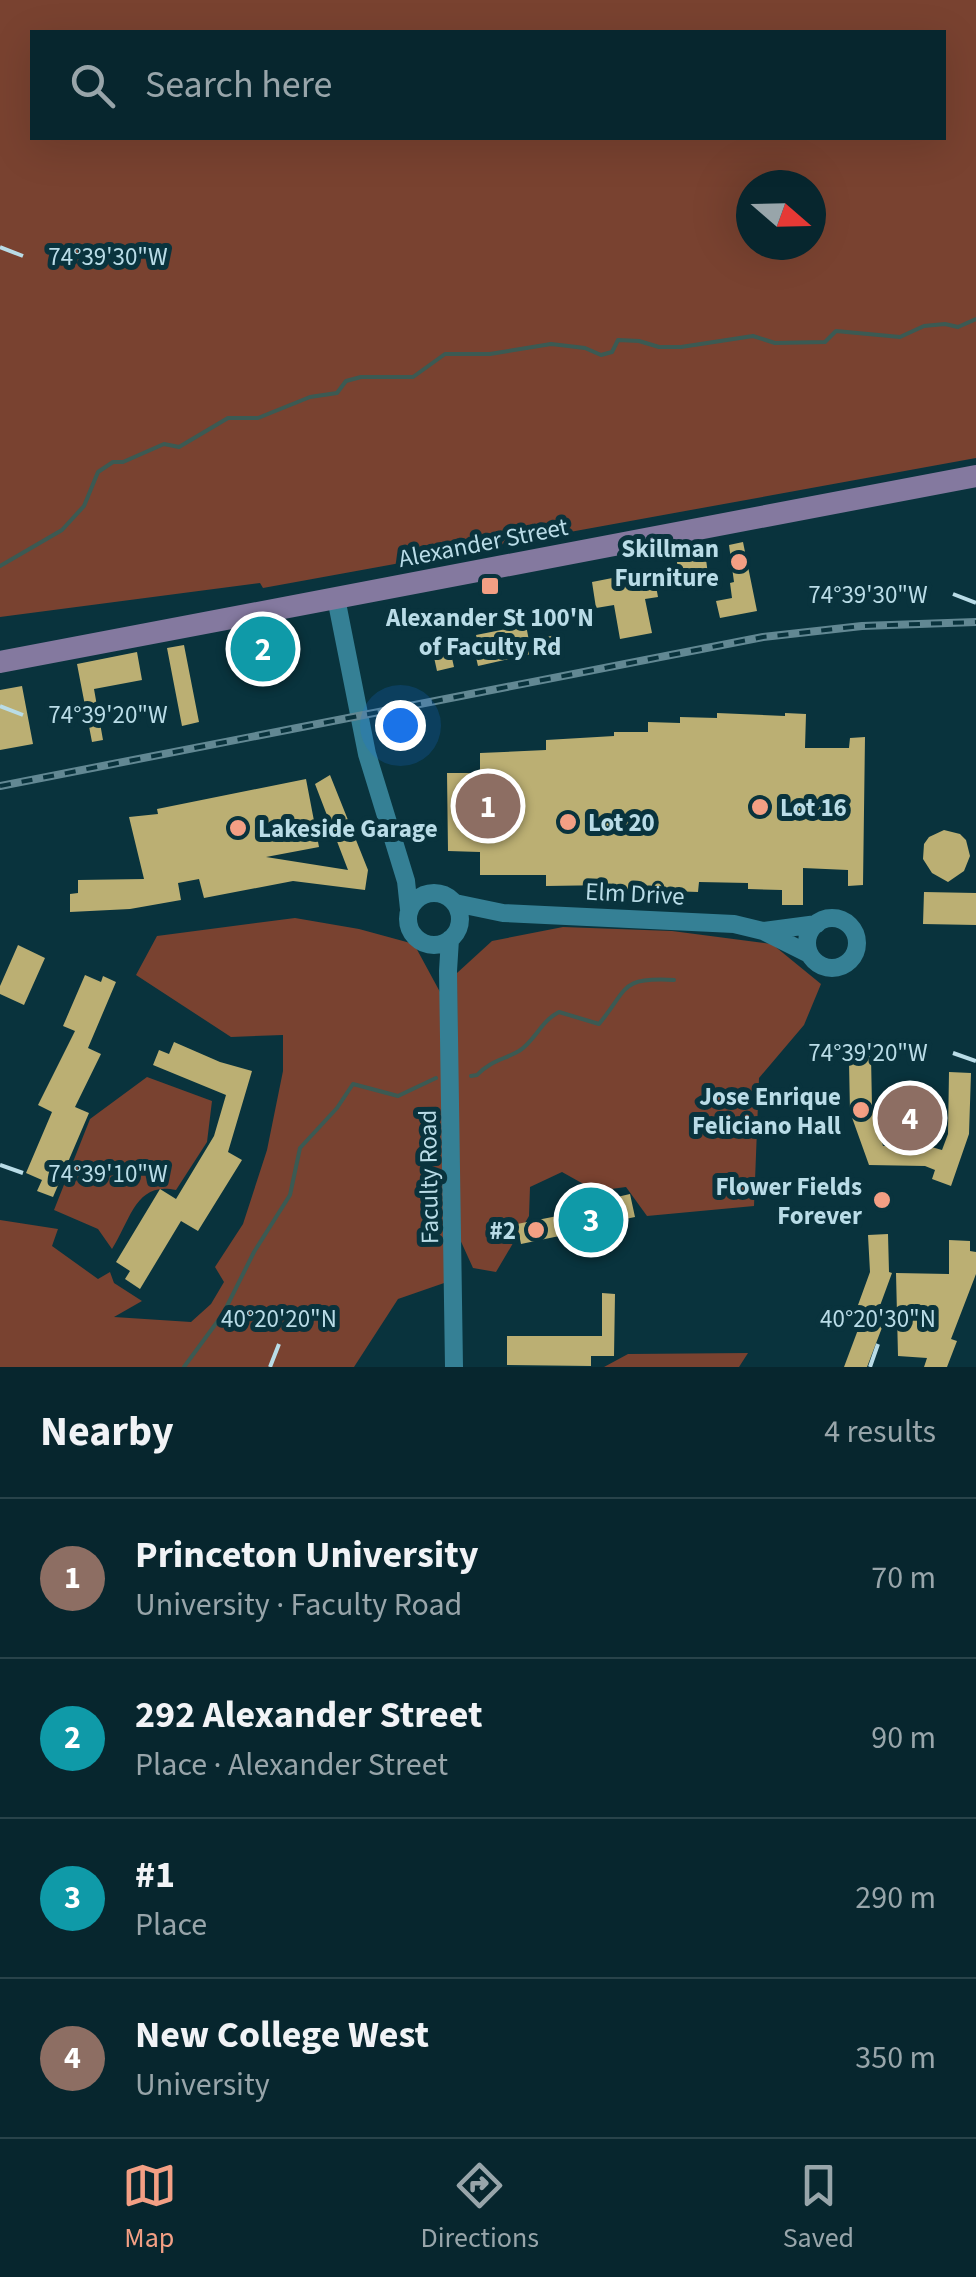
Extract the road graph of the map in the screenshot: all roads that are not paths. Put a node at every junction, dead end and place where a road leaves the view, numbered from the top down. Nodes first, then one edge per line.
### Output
1 (976, 476) edge
2 (336, 598) junction
3 (0, 662) edge
4 (394, 842) junction
5 (437, 893) junction
6 (455, 903) junction
7 (409, 909) junction
8 (502, 913) junction
9 (816, 924) junction
10 (455, 931) junction
11 (763, 931) junction
12 (426, 944) junction
13 (810, 954) junction
14 (448, 986) junction
15 (454, 1367) edge

1 - 2 main road, Alexander Street
2 - 3 main road, Alexander Street
2 - 4 street
4 - 5 street
4 - 7 street
5 - 6 street
5 - 7 street
6 - 8 street, Elm Drive
6 - 10 street
7 - 12 street
8 - 10 street, Elm Drive
8 - 11 street, Elm Drive
9 - 11 street, Elm Drive
9 - 13 street
9 - 13 street
10 - 12 street
10 - 14 street, Faculty Road
11 - 13 street, Elm Drive
12 - 14 street, Faculty Road
14 - 15 street, Faculty Road

